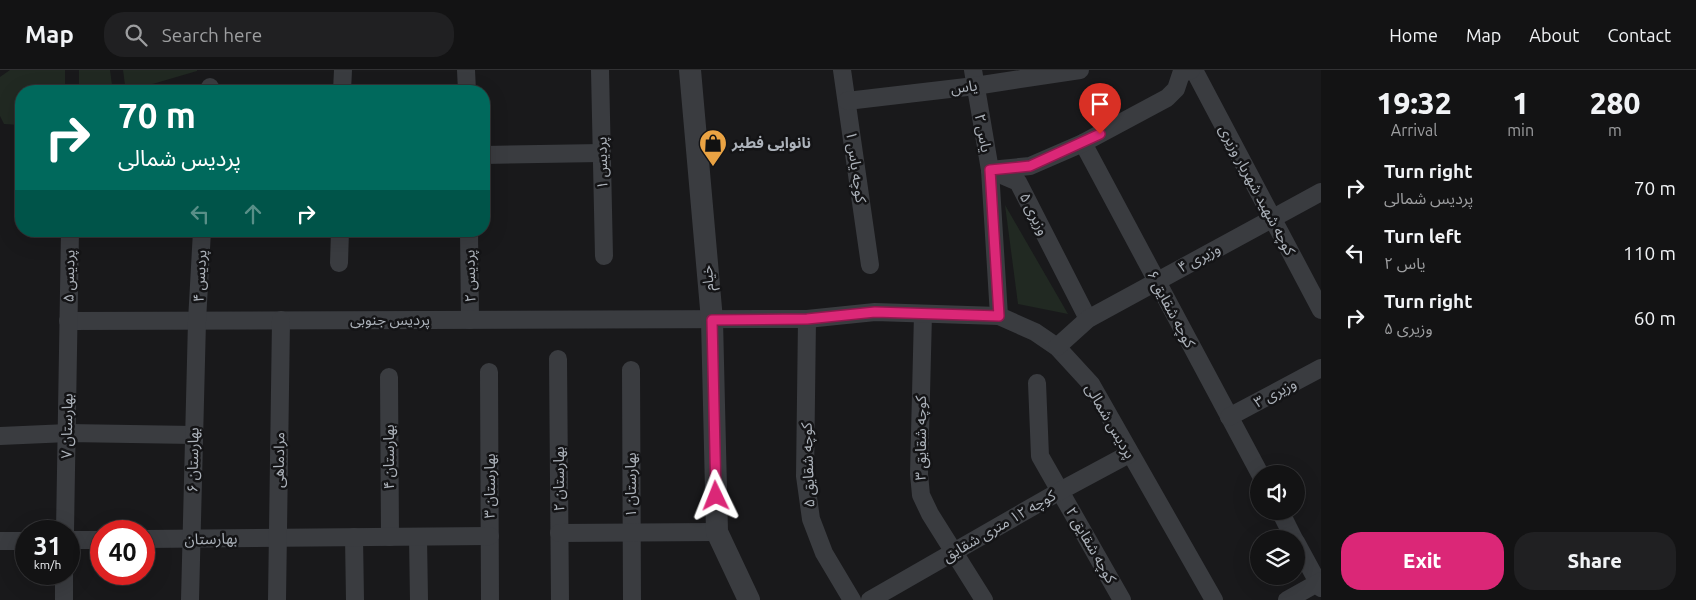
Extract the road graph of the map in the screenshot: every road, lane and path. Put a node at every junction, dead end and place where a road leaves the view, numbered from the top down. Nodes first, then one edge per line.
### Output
1 (343, 70) edge
2 (466, 70) edge
3 (600, 70) edge
4 (690, 70) edge
5 (842, 70) edge
6 (1080, 70) edge
7 (1185, 71) edge
8 (974, 78) edge
9 (342, 85) edge
10 (467, 85) edge
11 (847, 101) junction
12 (1083, 143) junction
13 (601, 153) junction
14 (490, 155) edge
15 (990, 170) junction
16 (1321, 192) edge
17 (1272, 218) junction
18 (70, 237) edge
19 (202, 237) edge
20 (340, 237) edge
21 (469, 237) edge
22 (604, 256) dead end
23 (340, 263) dead end
24 (870, 265) dead end
25 (1157, 281) junction
26 (1321, 310) edge
27 (923, 314) junction
28 (999, 316) junction
29 (807, 319) junction
30 (1088, 319) junction
31 (281, 320) junction
32 (470, 320) junction
33 (712, 320) junction
34 (68, 321) junction
35 (197, 321) junction
36 (1057, 347) junction
37 (558, 359) dead end
38 (1321, 368) edge
39 (631, 370) dead end
40 (489, 372) dead end
41 (389, 377) dead end
42 (1038, 383) dead end
43 (1229, 417) junction
44 (68, 433) junction
45 (194, 435) junction
46 (0, 436) edge
47 (1129, 454) junction
48 (1255, 465) edge
49 (1060, 491) junction
50 (65, 520) edge
51 (631, 532) junction
52 (718, 532) junction
53 (559, 533) junction
54 (490, 536) junction
55 (354, 537) junction
56 (390, 537) junction
57 (418, 537) junction
58 (277, 538) junction
59 (155, 539) edge
60 (191, 539) junction
61 (15, 540) edge
62 (0, 541) edge
63 (956, 552) junction
64 (1305, 558) edge
65 (1320, 584) edge
66 (64, 585) edge
67 (64, 600) edge
68 (190, 600) edge
69 (277, 600) edge
70 (355, 600) edge
71 (419, 600) edge
72 (490, 600) edge
73 (560, 600) edge
74 (632, 600) edge
75 (749, 600) edge
76 (852, 600) edge
77 (870, 600) edge
78 (984, 600) edge
79 (1122, 600) edge
80 (1214, 600) edge
81 (1288, 600) edge

1 - 9 street
2 - 10 street
3 - 13 street, پردیس ۱
4 - 33 street, خیام
5 - 11 street, کوچه یاس ۱
6 - 8 street, یاس
7 - 12 street
7 - 17 street, کوچه شهید شهریار وزیری
8 - 11 street, یاس
8 - 15 street, یاس ۲
11 - 24 street, کوچه یاس ۱
12 - 15 street
12 - 25 street, کوچه شقایق ۶
13 - 14 street
13 - 22 street, پردیس ۱
15 - 28 street, یاس ۲
15 - 30 street, وزیری ۵
16 - 17 street, وزیری ۴
17 - 25 street, وزیری ۴
17 - 26 street, کوچه شهید شهریار وزیری
18 - 34 street, پردیس ۵
19 - 35 street, پردیس ۴
20 - 23 street
21 - 32 street, پردیس ۲
25 - 30 street, وزیری ۴
25 - 43 street, کوچه شقایق ۶
27 - 28 street, پردیس شمالی
27 - 29 street, پردیس شمالی
27 - 63 street, کوچه شقایق ۳
28 - 36 street, پردیس شمالی
29 - 33 street, پردیس شمالی
29 - 76 street, کوچه شقایق ۵
30 - 36 street, وزیری ۴
31 - 32 street, پردیس جنوبی
31 - 35 street, پردیس جنوبی
31 - 58 street, مرادماهی
32 - 33 street, پردیس جنوبی
33 - 52 street, خیام
34 - 35 street, پردیس جنوبی
34 - 44 street, بهارستان ۷
35 - 45 street, بهارستان ۶
36 - 47 street, پردیس شمالی
37 - 53 street, بهارستان ۲
38 - 43 street, وزیری ۳
39 - 51 street, بهارستان ۱
40 - 54 street, بهارستان ۳
41 - 56 street, بهارستان ۴
42 - 49 street, کوچه شقایق ۲
43 - 48 street, کوچه شقایق ۶
44 - 45 street
44 - 46 street
44 - 50 street, بهارستان ۷
45 - 60 street, بهارستان ۶
47 - 49 street, کوچه ۱۲ متری شقایق
47 - 80 street, پردیس شمالی
49 - 63 street, کوچه ۱۲ متری شقایق
49 - 79 street, کوچه شقایق ۲
51 - 52 street
51 - 53 street
51 - 74 street, بهارستان ۱
52 - 75 street, خیام
53 - 73 street, بهارستان ۲
54 - 57 street, بهارستان
54 - 72 street, بهارستان ۳
55 - 56 street, بهارستان
55 - 58 street, بهارستان
55 - 70 street
56 - 57 street, بهارستان
57 - 71 street
58 - 60 street, بهارستان
58 - 69 street, مرادماهی
59 - 60 street, بهارستان
60 - 68 street, بهارستان ۶
61 - 62 street
63 - 77 street, کوچه ۱۲ متری شقایق
63 - 78 street, کوچه شقایق ۳
64 - 65 street
65 - 81 street
66 - 67 street

